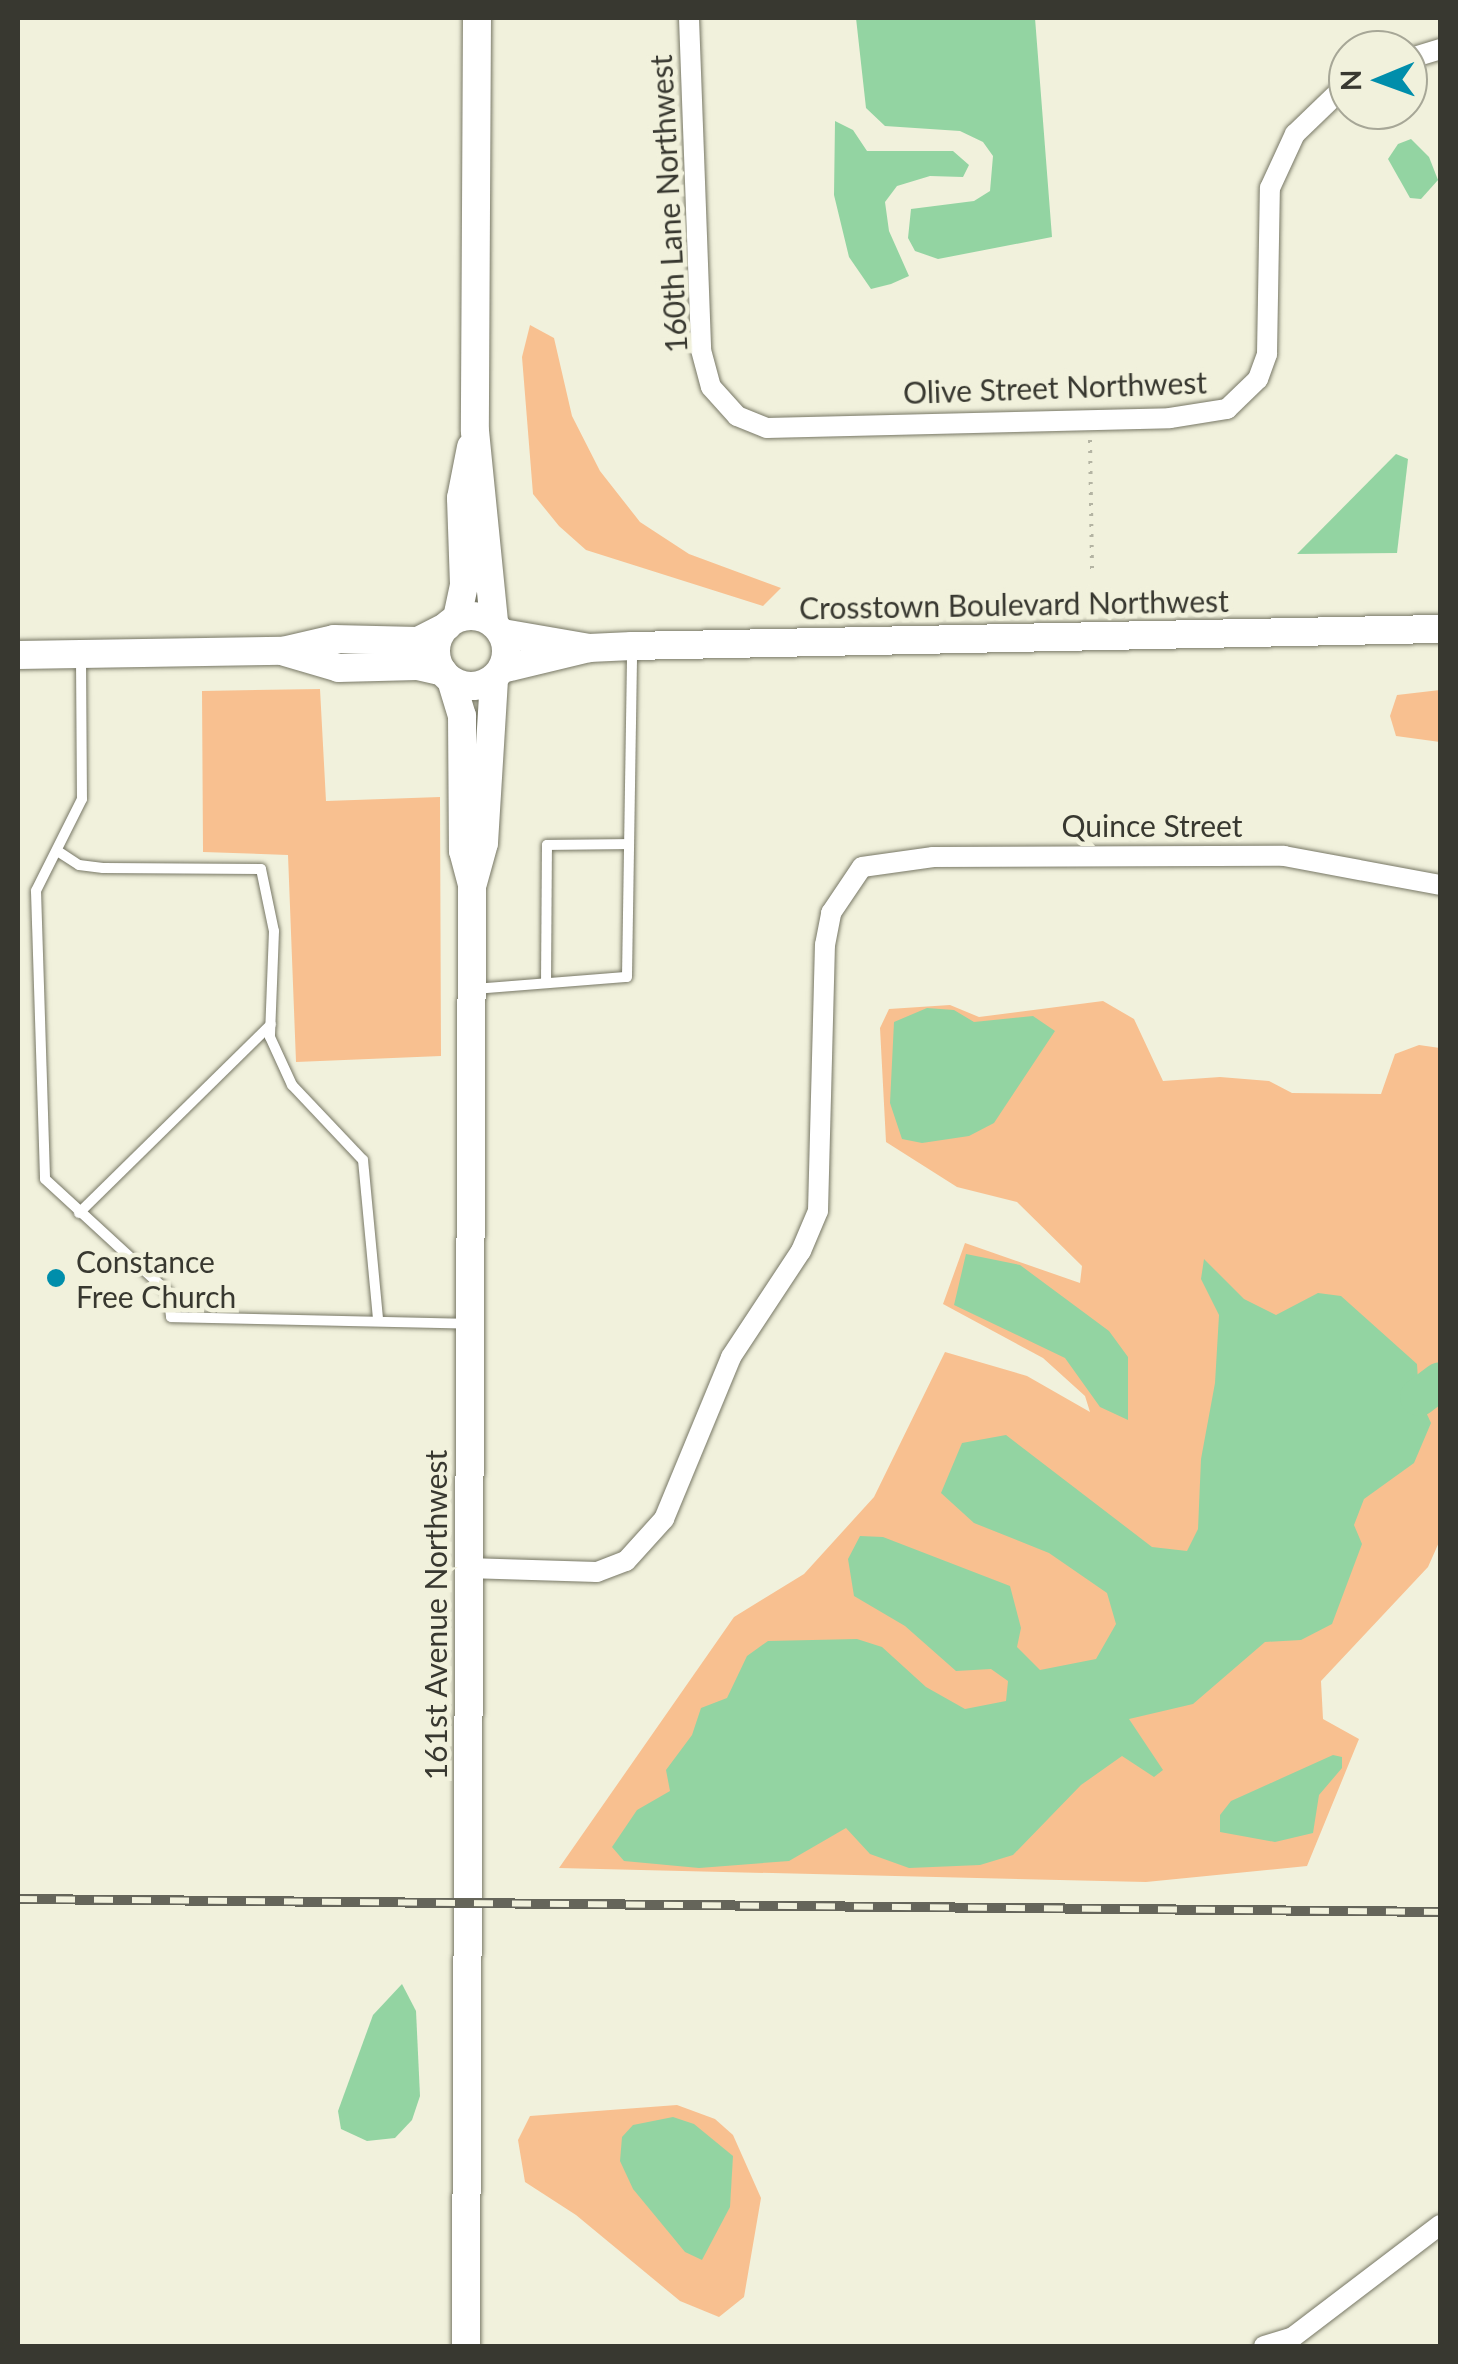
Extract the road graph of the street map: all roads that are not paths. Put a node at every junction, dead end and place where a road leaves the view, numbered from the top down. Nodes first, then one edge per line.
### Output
1 (478, 18) edge
2 (688, 18) edge
3 (1328, 102) edge
4 (711, 388) joint
5 (475, 431) junction
6 (452, 622) junction
7 (498, 628) junction
8 (1440, 629) edge
9 (632, 646) junction
10 (588, 648) junction
11 (283, 651) junction
12 (18, 655) edge
13 (81, 656) junction
14 (498, 674) junction
15 (447, 676) junction
16 (629, 844) junction
17 (59, 852) junction
18 (472, 884) junction
19 (1440, 885) edge
20 (546, 983) junction
21 (472, 989) junction
22 (271, 1023) junction
23 (80, 1213) junction
24 (378, 1318) junction
25 (470, 1324) junction
26 (467, 1568) junction
27 (1440, 2225) edge
28 (466, 2346) edge
29 (1264, 2346) edge

1 - 5 main road
2 - 4 street, 160th Lane Northwest
3 - 4 street, Olive Street Northwest
5 - 6 main road
5 - 7 main road
6 - 7 main road
6 - 11 main road
6 - 15 main road
7 - 10 main road, Crosstown Boulevard Northwest
7 - 14 main road
8 - 9 main road, Crosstown Boulevard Northwest
9 - 10 main road, Crosstown Boulevard Northwest
9 - 16 lane
10 - 14 main road, Crosstown Boulevard Northwest
11 - 13 main road
11 - 15 main road
12 - 13 main road
13 - 17 lane
14 - 15 main road
14 - 18 main road, 161st Avenue Northwest
15 - 18 main road, 161st Avenue Northwest
16 - 20 lane
16 - 20 lane
17 - 22 lane
17 - 23 lane
18 - 21 main road, 161st Avenue Northwest
19 - 26 street, Quince Street
20 - 21 lane
21 - 25 main road, 161st Avenue Northwest
22 - 23 lane
22 - 24 lane
23 - 24 lane
24 - 25 lane
25 - 26 main road, 161st Avenue Northwest
26 - 28 main road, 161st Avenue Northwest
27 - 29 street

